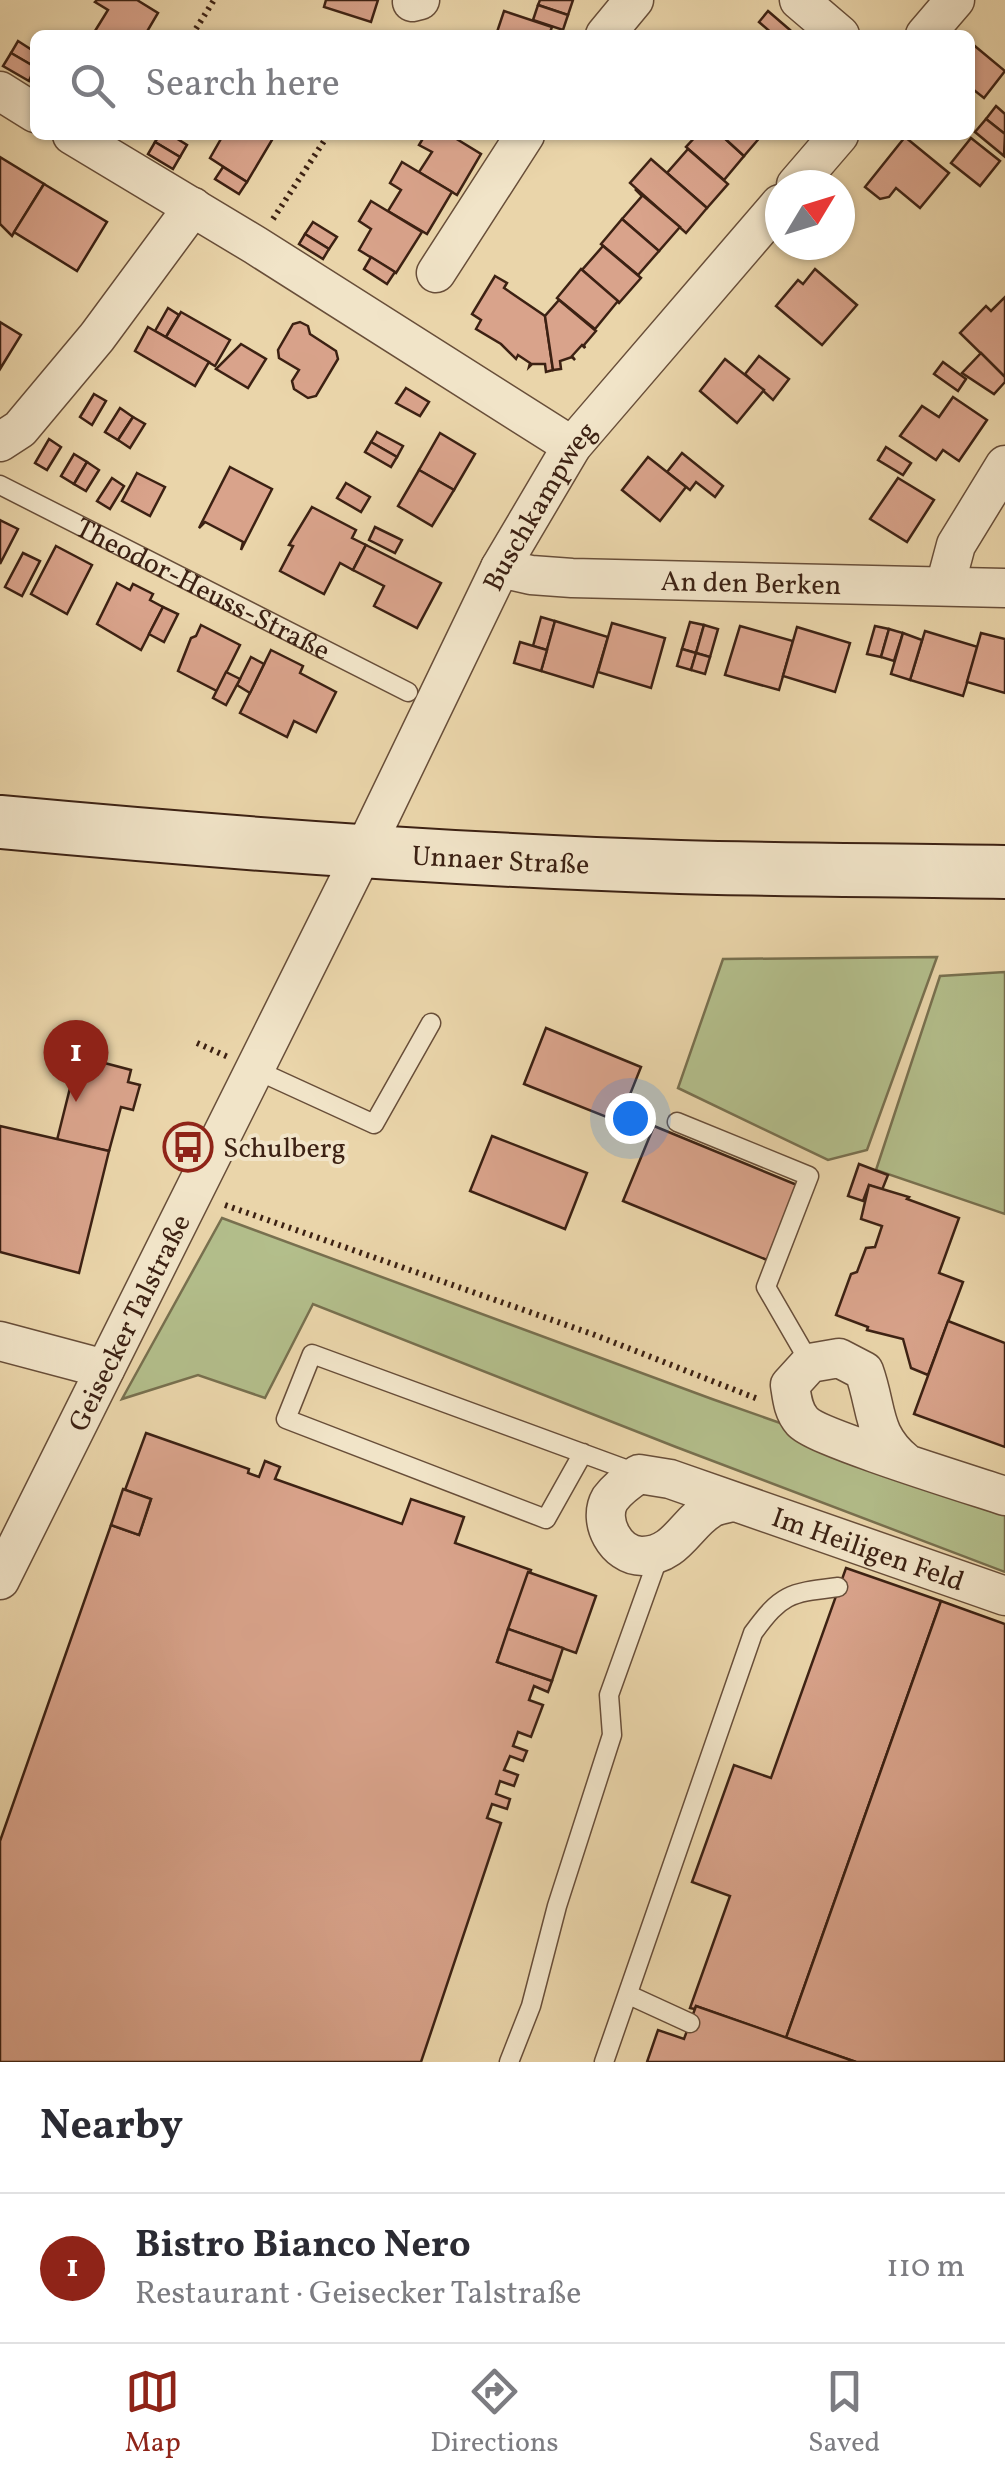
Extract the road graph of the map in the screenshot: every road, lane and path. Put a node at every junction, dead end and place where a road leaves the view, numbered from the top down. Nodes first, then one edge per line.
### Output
1 (214, 0) edge
2 (634, 0) edge
3 (799, 0) edge
4 (955, 0) edge
5 (195, 30) edge
6 (609, 30) edge
7 (834, 30) edge
8 (929, 30) edge
9 (0, 91) edge
10 (30, 109) edge
11 (80, 140) edge
12 (325, 140) edge
13 (835, 140) edge
14 (516, 148) edge
15 (809, 170) edge
16 (193, 207) junction
17 (765, 221) edge
18 (255, 245) junction
19 (436, 273) dead end
20 (0, 442) edge
21 (572, 446) junction
22 (1005, 465) edge
23 (0, 485) edge
24 (500, 568) junction
25 (944, 586) junction
26 (1005, 588) edge
27 (408, 692) dead end
28 (0, 822) edge
29 (363, 852) junction
30 (1005, 872) edge
31 (431, 1023) dead end
32 (254, 1069) junction
33 (677, 1122) dead end
34 (190, 1192) junction
35 (0, 1341) edge
36 (810, 1363) junction
37 (106, 1369) junction
38 (798, 1414) junction
39 (583, 1454) junction
40 (905, 1462) junction
41 (639, 1474) junction
42 (1005, 1496) edge
43 (732, 1502) junction
44 (660, 1553) junction
45 (0, 1580) edge
46 (838, 1587) dead end
47 (1005, 1596) edge
48 (629, 1996) junction
49 (690, 2023) dead end
50 (508, 2062) edge
51 (604, 2062) edge

1 - 5 path
2 - 6 street
3 - 7 street
4 - 8 street
9 - 10 street
11 - 16 street
12 - 18 path
13 - 15 street
14 - 19 street
16 - 18 street
16 - 20 street
17 - 21 street, Buschkampweg
18 - 21 street
21 - 24 street, Buschkampweg
22 - 25 street
23 - 27 lane, Theodor-Heuss-Straße
24 - 25 street, An den Berken
24 - 29 street, Buschkampweg
25 - 26 street, An den Berken
28 - 29 main road, Unnaer Straße
29 - 30 main road, Unnaer Straße
29 - 32 street, Geisecker Talstraße
31 - 32 lane
32 - 34 street, Geisecker Talstraße
33 - 36 lane
34 - 37 street, Geisecker Talstraße
34 - 38 path
35 - 37 street
36 - 38 street
36 - 40 street
37 - 45 street, Geisecker Talstraße
38 - 40 street
39 - 39 lane
39 - 41 lane
40 - 42 street
41 - 43 street, Im Heiligen Feld
41 - 44 street
43 - 44 street
43 - 47 street, Im Heiligen Feld
44 - 50 lane
46 - 48 lane
48 - 49 lane
48 - 51 lane

